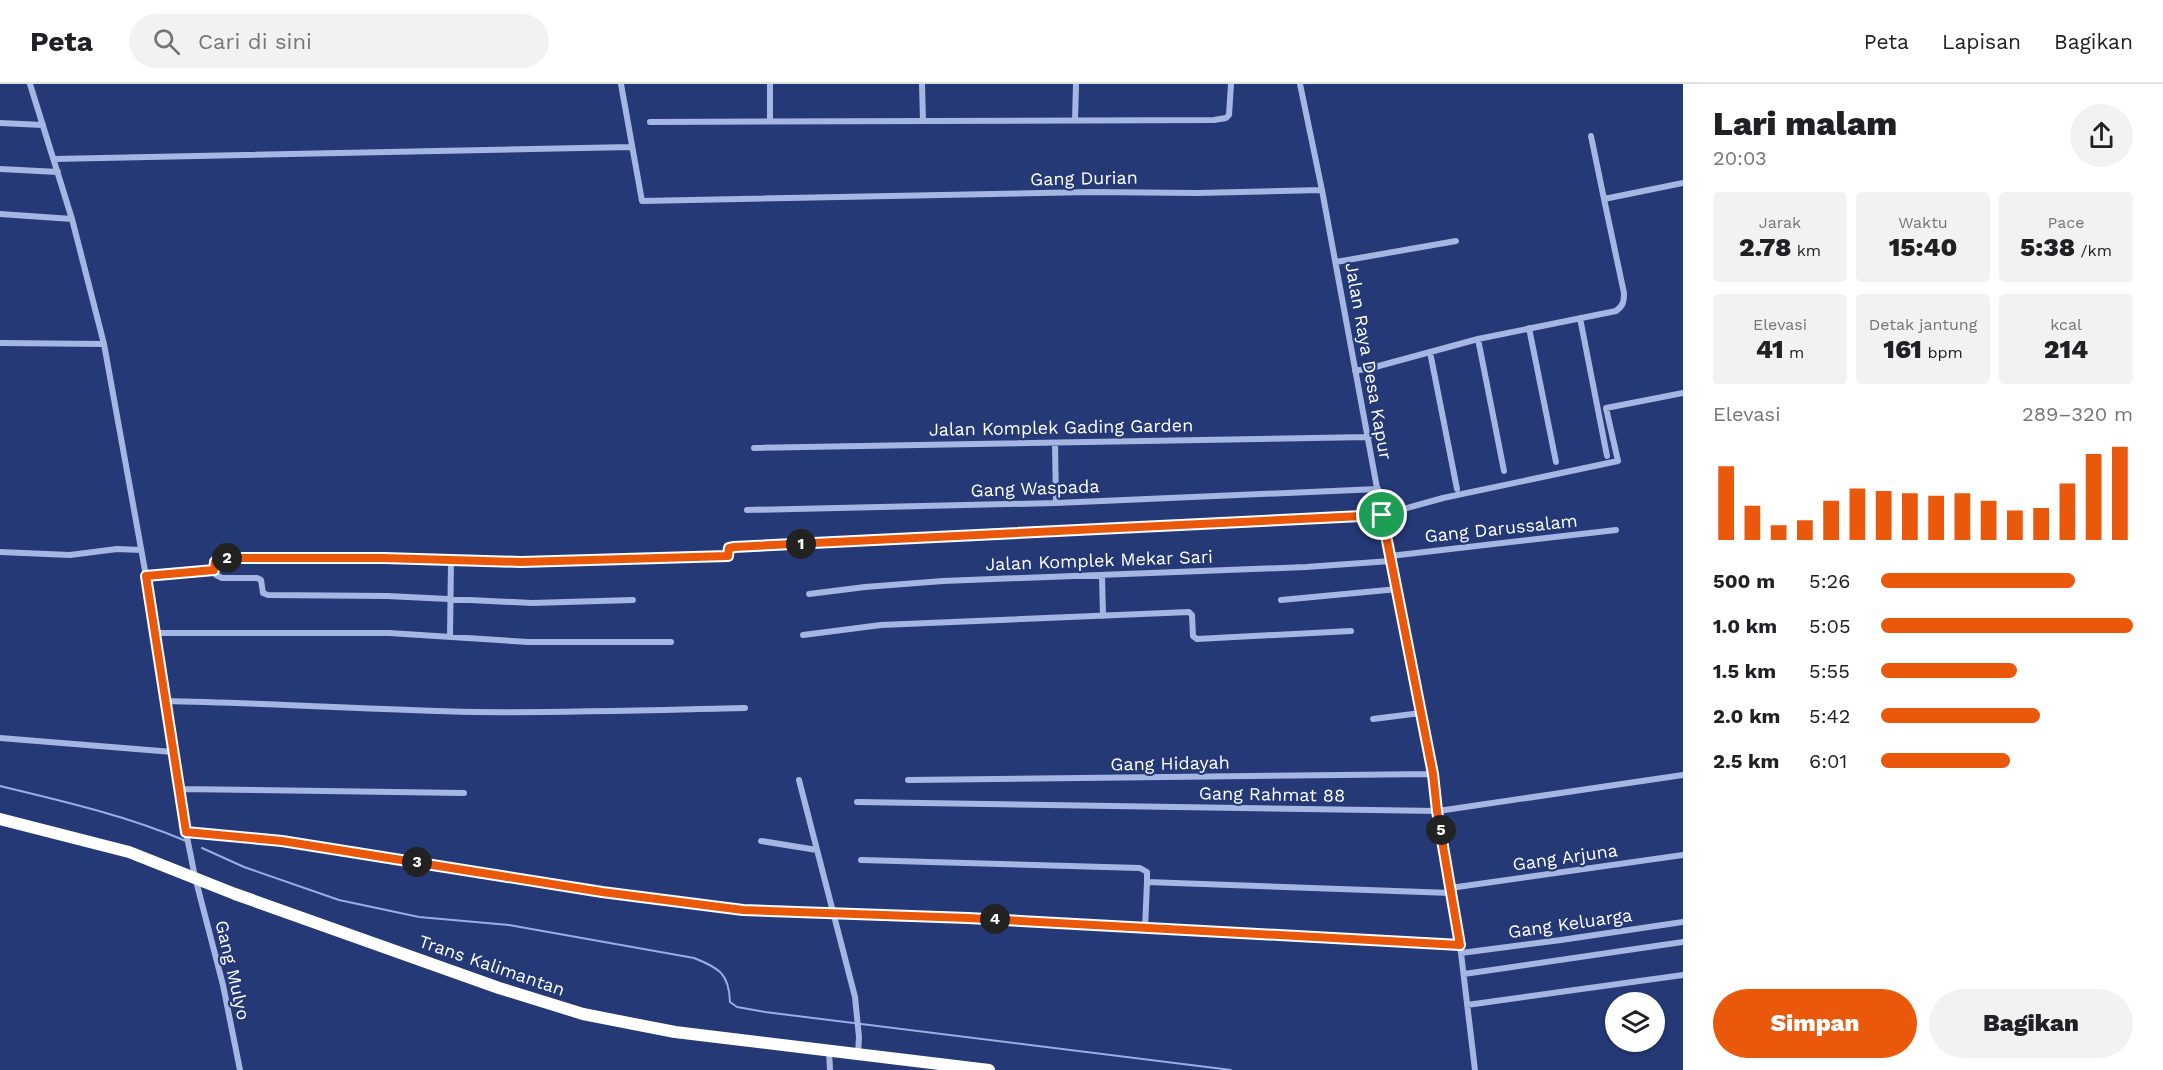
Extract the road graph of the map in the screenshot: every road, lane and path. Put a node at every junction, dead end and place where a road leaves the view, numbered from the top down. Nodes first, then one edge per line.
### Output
1 (30, 84) edge
2 (621, 84) edge
3 (770, 84) edge
4 (922, 84) edge
5 (1076, 84) edge
6 (1231, 84) edge
7 (1300, 84) edge
8 (770, 121) junction
9 (1075, 121) junction
10 (650, 122) dead end
11 (923, 122) junction
12 (0, 123) edge
13 (43, 126) junction
14 (1591, 136) dead end
15 (631, 147) junction
16 (54, 159) junction
17 (0, 169) edge
18 (58, 172) junction
19 (1683, 183) edge
20 (1322, 190) junction
21 (1604, 199) junction
22 (0, 214) edge
23 (72, 219) junction
24 (1456, 242) dead end
25 (1336, 262) junction
26 (1580, 318) junction
27 (1529, 328) junction
28 (1478, 339) junction
29 (0, 344) edge
30 (104, 344) junction
31 (1430, 352) junction
32 (1355, 370) junction
33 (1683, 393) edge
34 (1369, 437) junction
35 (1055, 443) junction
36 (754, 448) dead end
37 (1607, 456) dead end
38 (1556, 462) dead end
39 (1504, 471) dead end
40 (1378, 489) junction
41 (1457, 489) dead end
42 (1056, 503) junction
43 (747, 510) dead end
44 (1382, 515) junction
45 (1616, 530) dead end
46 (141, 550) junction
47 (0, 552) edge
48 (1390, 558) junction
49 (451, 561) junction
50 (214, 570) junction
51 (146, 576) junction
52 (1102, 576) junction
53 (1398, 589) junction
54 (809, 594) dead end
55 (450, 598) junction
56 (633, 600) dead end
57 (1281, 600) dead end
58 (1103, 616) junction
59 (1351, 631) dead end
60 (154, 633) junction
61 (803, 635) dead end
62 (450, 637) junction
63 (671, 642) dead end
64 (165, 701) junction
65 (745, 708) dead end
66 (1420, 713) junction
67 (1373, 719) dead end
68 (0, 738) edge
69 (173, 753) junction
70 (1433, 774) junction
71 (1683, 775) edge
72 (799, 780) dead end
73 (908, 780) dead end
74 (180, 789) junction
75 (464, 793) dead end
76 (857, 802) dead end
77 (1437, 811) junction
78 (0, 819) edge
79 (187, 834) junction
80 (761, 841) dead end
81 (817, 850) junction
82 (1683, 855) edge
83 (861, 860) dead end
84 (195, 877) junction
85 (1147, 882) junction
86 (1451, 891) junction
87 (834, 915) junction
88 (1683, 922) edge
89 (1145, 929) junction
90 (1683, 942) edge
91 (1461, 949) junction
92 (1464, 974) junction
93 (1683, 975) edge
94 (1467, 1005) junction
95 (829, 1051) junction
96 (858, 1054) junction
97 (240, 1070) edge
98 (246, 1070) edge
99 (830, 1070) edge
100 (989, 1070) edge
101 (1475, 1070) edge

1 - 13 street, Gang Mulyo
2 - 15 street
3 - 8 street
4 - 11 street
5 - 9 street
6 - 9 street
7 - 20 street, Jalan Raya Desa Kapur
8 - 10 street
8 - 11 street
9 - 11 street
12 - 13 street
13 - 16 street, Gang Mulyo
14 - 21 street
15 - 16 street
15 - 20 street, Gang Durian
16 - 18 street, Gang Mulyo
17 - 18 street
18 - 23 street, Gang Mulyo
19 - 21 street
20 - 25 street, Jalan Raya Desa Kapur
21 - 26 street
22 - 23 street
23 - 30 street, Gang Mulyo
24 - 25 street
25 - 32 street, Jalan Raya Desa Kapur
26 - 27 street
26 - 37 street
27 - 28 street
27 - 38 street
28 - 31 street
28 - 39 street
29 - 30 street
30 - 46 street, Gang Mulyo
31 - 32 street
31 - 41 street
32 - 34 street, Jalan Raya Desa Kapur
33 - 44 street
34 - 35 street, Jalan Komplek Gading Garden
34 - 40 street, Jalan Raya Desa Kapur
35 - 36 street, Jalan Komplek Gading Garden
35 - 42 street
40 - 42 street, Gang Waspada
40 - 44 street, Jalan Raya Desa Kapur
42 - 43 street, Gang Waspada
44 - 48 street, Jalan Raya Desa Kapur
44 - 49 street
45 - 48 street, Gang Darussalam
46 - 47 street
46 - 51 street, Gang Mulyo
48 - 52 street, Jalan Komplek Mekar Sari
48 - 53 street, Jalan Raya Desa Kapur
49 - 50 street
49 - 55 street
50 - 51 street
50 - 55 street
51 - 60 street, Gang Mulyo
52 - 54 street, Jalan Komplek Mekar Sari
52 - 58 street
53 - 57 street
53 - 66 street, Jalan Raya Desa Kapur
55 - 56 street
55 - 62 street
58 - 59 street
58 - 61 street
60 - 62 street
60 - 64 street, Gang Mulyo
62 - 63 street
64 - 65 street
64 - 69 street, Gang Mulyo
66 - 67 street
66 - 70 street, Jalan Raya Desa Kapur
68 - 69 street
69 - 74 street, Gang Mulyo
70 - 73 street, Gang Hidayah
70 - 77 street, Jalan Raya Desa Kapur
71 - 77 street, Gang Rahmat 88
72 - 81 street
74 - 75 street
74 - 79 street, Gang Mulyo
76 - 77 street, Gang Rahmat 88
77 - 86 street, Jalan Raya Desa Kapur
78 - 84 highway, Trans Kalimantan
79 - 84 street, Gang Mulyo
79 - 87 street, Gang Keluarga
80 - 81 street
81 - 87 street
82 - 86 street, Gang Arjuna
83 - 85 street
84 - 95 highway, Trans Kalimantan
84 - 97 street, Gang Mulyo
85 - 86 street, Gang Arjuna
85 - 89 street
86 - 91 street, Jalan Raya Desa Kapur
87 - 89 street, Gang Keluarga
87 - 96 street
88 - 91 street, Gang Keluarga
89 - 91 street, Gang Keluarga
90 - 92 street
91 - 92 street, Jalan Raya Desa Kapur
92 - 94 street, Jalan Raya Desa Kapur
93 - 94 street
94 - 101 street, Jalan Raya Desa Kapur
95 - 96 highway, Trans Kalimantan
95 - 99 street
96 - 100 highway, Trans Kalimantan
97 - 98 street

